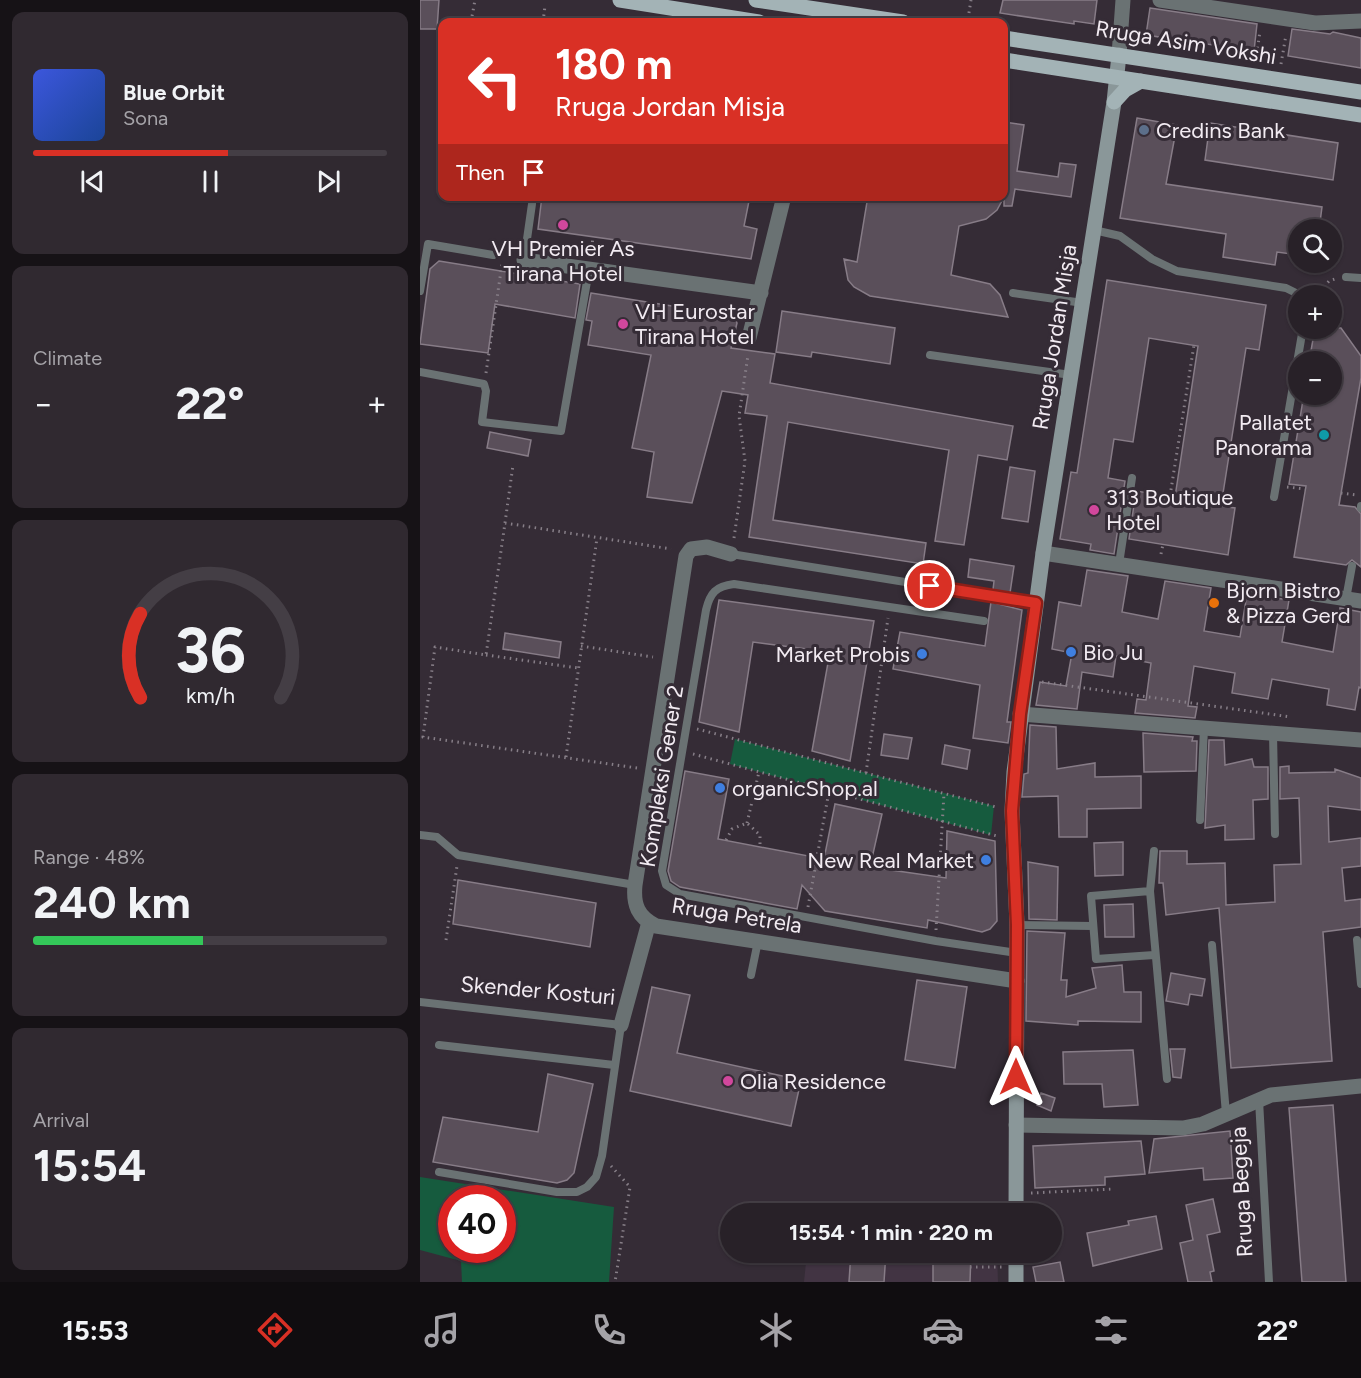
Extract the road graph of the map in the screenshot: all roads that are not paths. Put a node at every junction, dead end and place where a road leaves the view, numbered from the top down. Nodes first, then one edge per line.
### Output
1 (620, 0) edge
2 (756, 0) edge
3 (1123, 0) edge
4 (1160, 0) edge
5 (734, 18) edge
6 (876, 18) edge
7 (1361, 21) edge
8 (1008, 39) edge
9 (1119, 55) junction
10 (1008, 61) edge
11 (1117, 78) junction
12 (1141, 81) junction
13 (1361, 92) edge
14 (1114, 102) junction
15 (1361, 115) edge
16 (783, 201) edge
17 (532, 204) dead end
18 (1094, 230) junction
19 (498, 255) road end
20 (524, 260) joint
21 (589, 270) junction
22 (1346, 277) road end
23 (1361, 278) edge
24 (1288, 289) edge
25 (420, 291) edge
26 (761, 293) junction
27 (1013, 293) dead end
28 (1083, 303) junction
29 (749, 338) road end
30 (1301, 339) edge
31 (930, 355) dead end
32 (420, 372) edge
33 (1071, 375) junction
34 (1132, 478) dead end
35 (1274, 497) dead end
36 (1043, 553) junction
37 (731, 554) joint
38 (1119, 564) junction
39 (1352, 566) dead end
40 (1354, 600) edge
41 (1036, 603) junction
42 (984, 621) dead end
43 (1020, 714) junction
44 (1204, 728) junction
45 (1273, 733) junction
46 (1361, 740) edge
47 (1200, 820) dead end
48 (1275, 834) dead end
49 (420, 835) edge
50 (1154, 852) dead end
51 (634, 885) junction
52 (1150, 891) junction
53 (649, 922) junction
54 (1017, 925) junction
55 (1093, 926) junction
56 (1358, 940) dead end
57 (758, 941) junction
58 (1212, 945) dead end
59 (1017, 953) junction
60 (1154, 955) junction
61 (751, 975) dead end
62 (1017, 981) junction
63 (1361, 984) edge
64 (420, 1002) edge
65 (621, 1025) junction
66 (439, 1045) dead end
67 (614, 1065) junction
68 (1167, 1079) dead end
69 (1361, 1086) edge
70 (1258, 1100) junction
71 (1226, 1114) junction
72 (1016, 1125) junction
73 (439, 1172) dead end
74 (1016, 1203) edge
75 (1269, 1282) edge

1 - 5 main road
2 - 6 main road
3 - 9 street
4 - 7 street
8 - 9 main road, Rruga Asim Vokshi
9 - 11 street, Rruga Jordan Misja
9 - 13 main road, Rruga Asim Vokshi
10 - 11 main road, Rruga Asim Vokshi
11 - 12 main road, Rruga Asim Vokshi
11 - 14 street, Rruga Jordan Misja
12 - 14 main road
12 - 15 main road, Rruga Asim Vokshi
14 - 18 street, Rruga Jordan Misja
16 - 26 street
17 - 20 lane
18 - 24 lane
18 - 28 street, Rruga Jordan Misja
19 - 25 lane
20 - 21 street
21 - 26 street
21 - 32 lane
22 - 23 lane
26 - 29 street
27 - 28 lane
28 - 33 street, Rruga Jordan Misja
30 - 35 lane
31 - 33 lane
33 - 36 street, Rruga Jordan Misja
34 - 38 lane
36 - 38 street
36 - 41 street, Rruga Jordan Misja
37 - 41 lane
37 - 51 street, Rruga Petrela
38 - 40 street
39 - 40 lane
41 - 43 street, Rruga Jordan Misja
42 - 59 lane, Kompleksi Gener 2
43 - 44 street
43 - 54 street, Rruga Jordan Misja
44 - 45 street
44 - 47 lane
45 - 46 street
45 - 48 lane
49 - 51 lane
50 - 52 lane
51 - 53 street, Rruga Petrela
52 - 55 lane
52 - 60 lane
53 - 57 street, Rruga Petrela
53 - 65 street, Skender Kosturi
54 - 55 lane
54 - 59 street, Rruga Jordan Misja
55 - 60 lane
56 - 63 lane
57 - 61 lane
57 - 62 street, Rruga Petrela
58 - 71 lane, Rruga Begeja
59 - 62 street, Rruga Jordan Misja
60 - 68 lane
62 - 72 street, Rruga Jordan Misja
64 - 65 lane, Skender Kosturi
65 - 67 lane
66 - 67 lane
67 - 73 lane
69 - 70 street, Rruga Begeja
70 - 71 street, Rruga Begeja
70 - 75 lane, Rruga Begeja
71 - 72 street, Rruga Begeja
72 - 74 street, Rruga Jordan Misja

